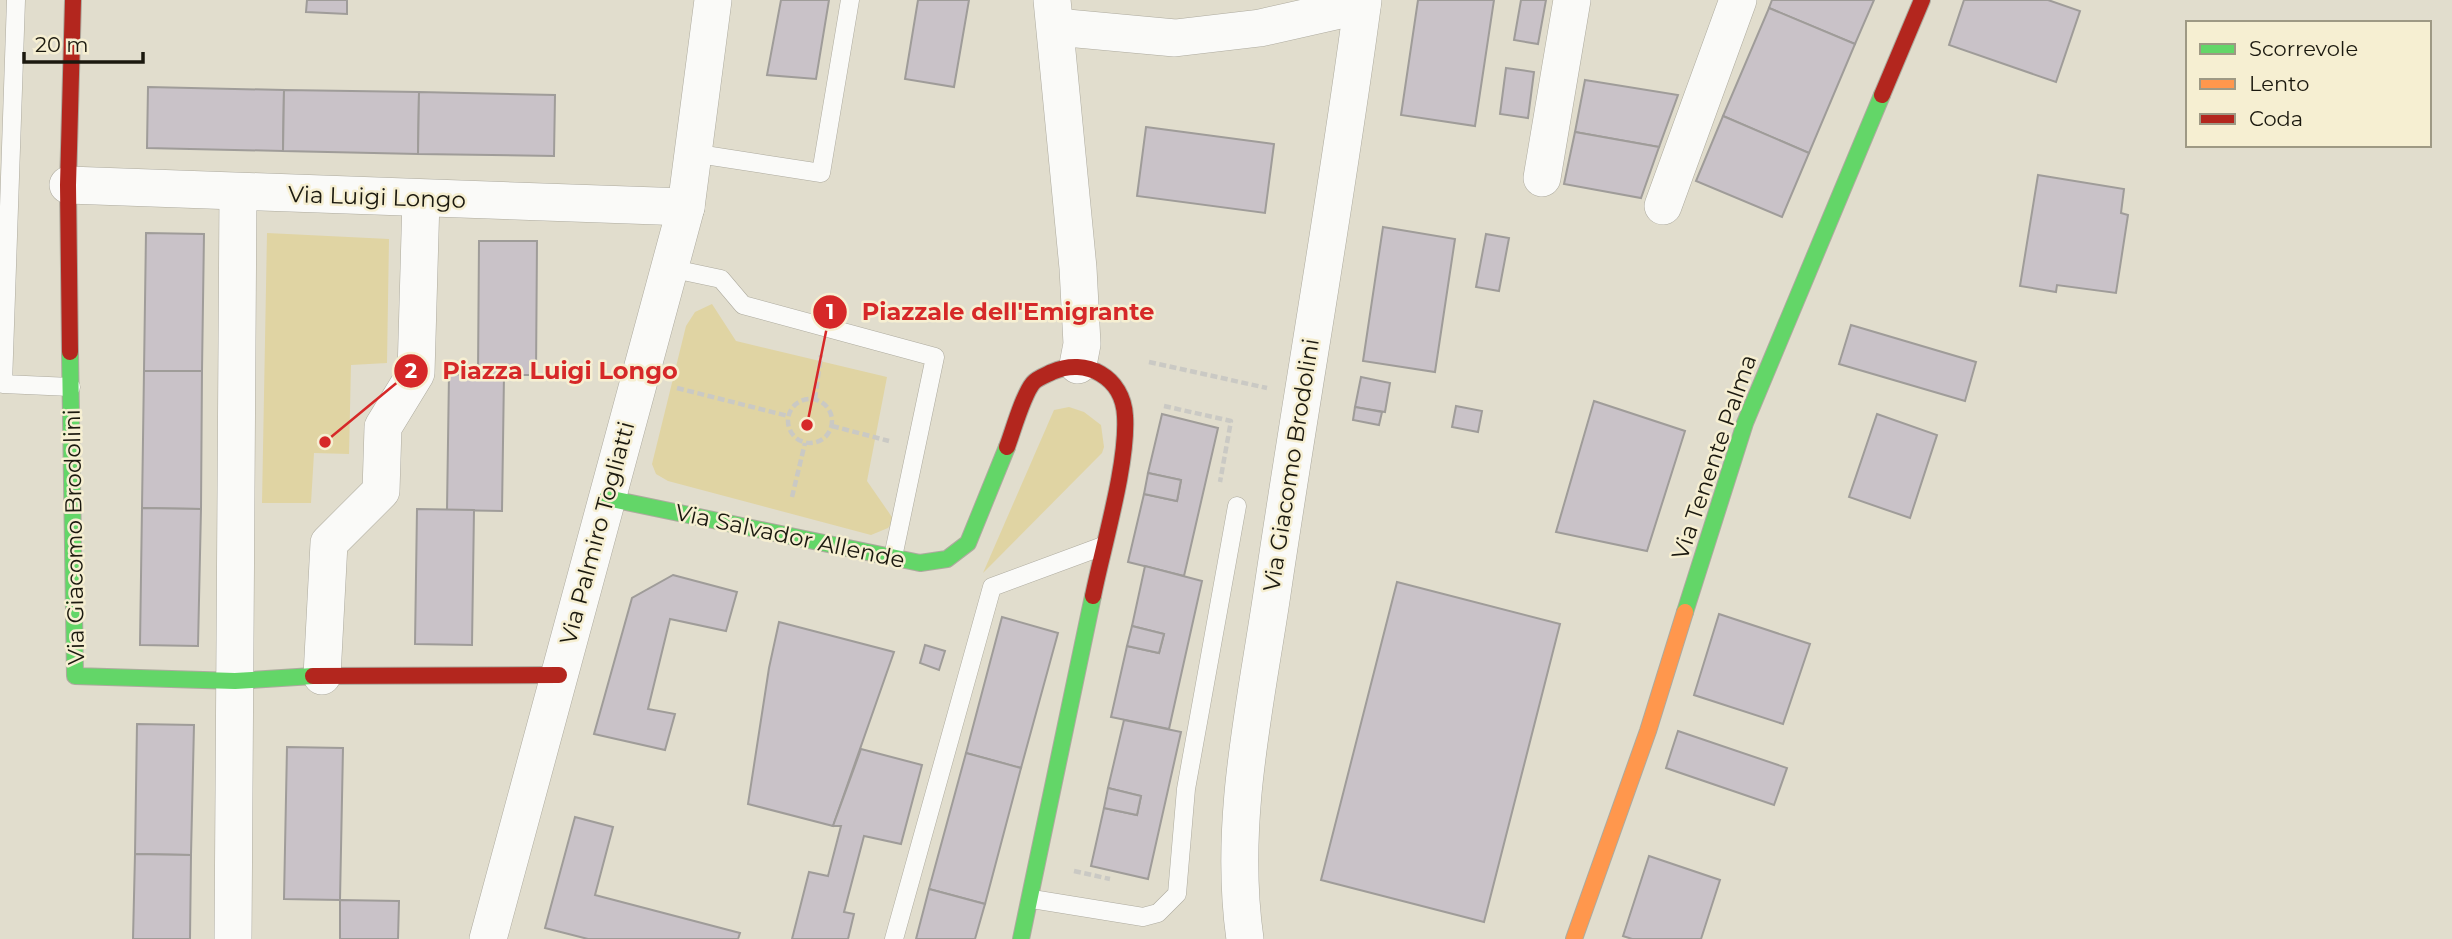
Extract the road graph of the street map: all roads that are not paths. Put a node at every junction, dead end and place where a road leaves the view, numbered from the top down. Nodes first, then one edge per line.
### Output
1 (16, 0) edge
2 (73, 0) edge
3 (713, 0) edge
4 (849, 0) edge
5 (1572, 0) edge
6 (1738, 0) edge
7 (1922, 0) edge
8 (1363, 2) edge
9 (1054, 14) edge
10 (692, 153) junction
11 (1542, 178) dead end
12 (68, 185) junction
13 (238, 192) junction
14 (421, 199) junction
15 (1663, 206) dead end
16 (685, 207) junction
17 (669, 268) junction
18 (1078, 365) junction
19 (71, 387) junction
20 (607, 498) junction
21 (1237, 506) road end
22 (1103, 546) junction
23 (893, 558) junction
24 (559, 675) junction
25 (323, 676) junction
26 (235, 681) junction
27 (1032, 899) junction
28 (1246, 936) edge
29 (233, 939) edge
30 (488, 939) edge
31 (894, 939) edge
32 (1021, 939) edge
33 (1574, 939) edge

1 - 19 lane
2 - 12 street, Via Giacomo Brodolini
3 - 10 street, Via Palmiro Togliatti
4 - 10 lane
5 - 11 street
6 - 15 street
7 - 33 street, Via Tenente Palma
8 - 9 street
8 - 28 street, Via Giacomo Brodolini
9 - 18 street
10 - 16 street, Via Palmiro Togliatti
12 - 13 street, Via Luigi Longo
12 - 19 street, Via Giacomo Brodolini
13 - 14 street, Via Luigi Longo
13 - 26 street
14 - 16 street, Via Luigi Longo
14 - 25 street
16 - 17 street, Via Palmiro Togliatti
17 - 20 street, Via Palmiro Togliatti
17 - 23 lane
18 - 22 street
18 - 23 street, Via Salvador Allende
19 - 26 street, Via Giacomo Brodolini
20 - 23 street, Via Salvador Allende
20 - 24 street, Via Palmiro Togliatti
21 - 27 lane
22 - 27 street
22 - 31 lane
24 - 25 street, Via Giacomo Brodolini
24 - 30 street, Via Palmiro Togliatti
25 - 26 street, Via Giacomo Brodolini
26 - 29 street
27 - 32 street

